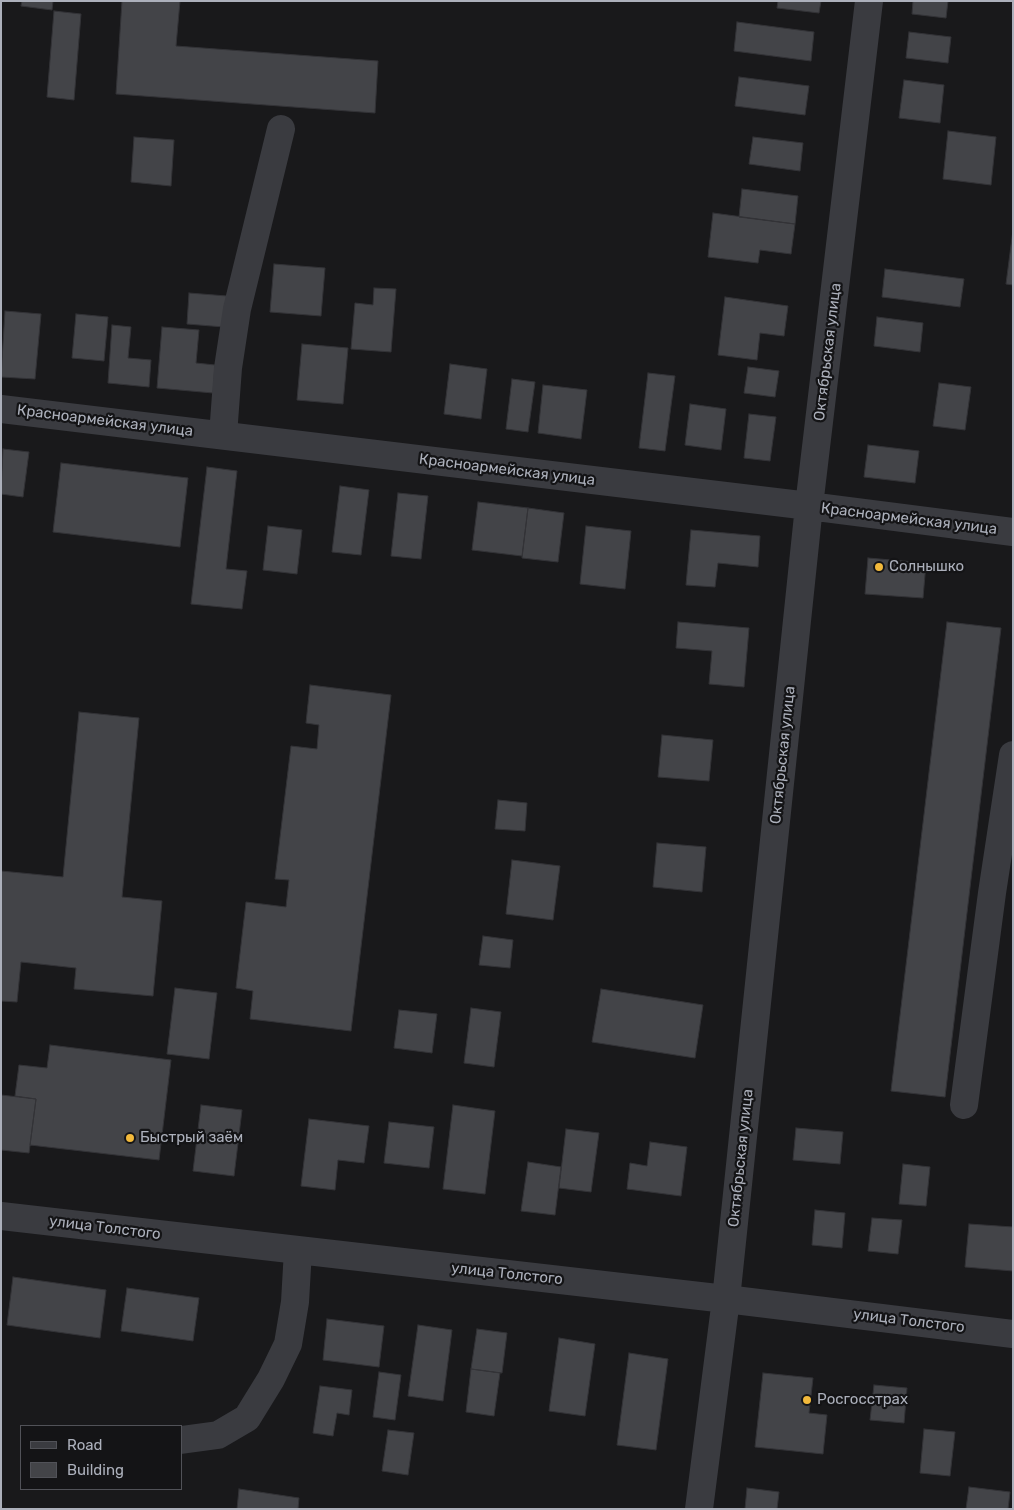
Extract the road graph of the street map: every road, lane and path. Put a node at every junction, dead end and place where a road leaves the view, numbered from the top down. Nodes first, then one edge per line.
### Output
1 (869, 1) edge
2 (281, 129) dead end
3 (1, 409) edge
4 (222, 436) junction
5 (809, 506) junction
6 (1013, 532) edge
7 (1013, 755) edge
8 (964, 1105) dead end
9 (1, 1216) edge
10 (298, 1250) junction
11 (726, 1299) junction
12 (1013, 1334) edge
13 (182, 1440) edge
14 (699, 1509) edge

1 - 5 street, Октябрьская улица
2 - 4 street
3 - 4 street, Красноармейская улица
4 - 5 street, Красноармейская улица
5 - 6 street, Красноармейская улица
5 - 11 street, Октябрьская улица
7 - 8 street
9 - 10 street, улица Толстого
10 - 11 street, улица Толстого
10 - 13 street
11 - 12 street, улица Толстого
11 - 14 street, Октябрьская улица

